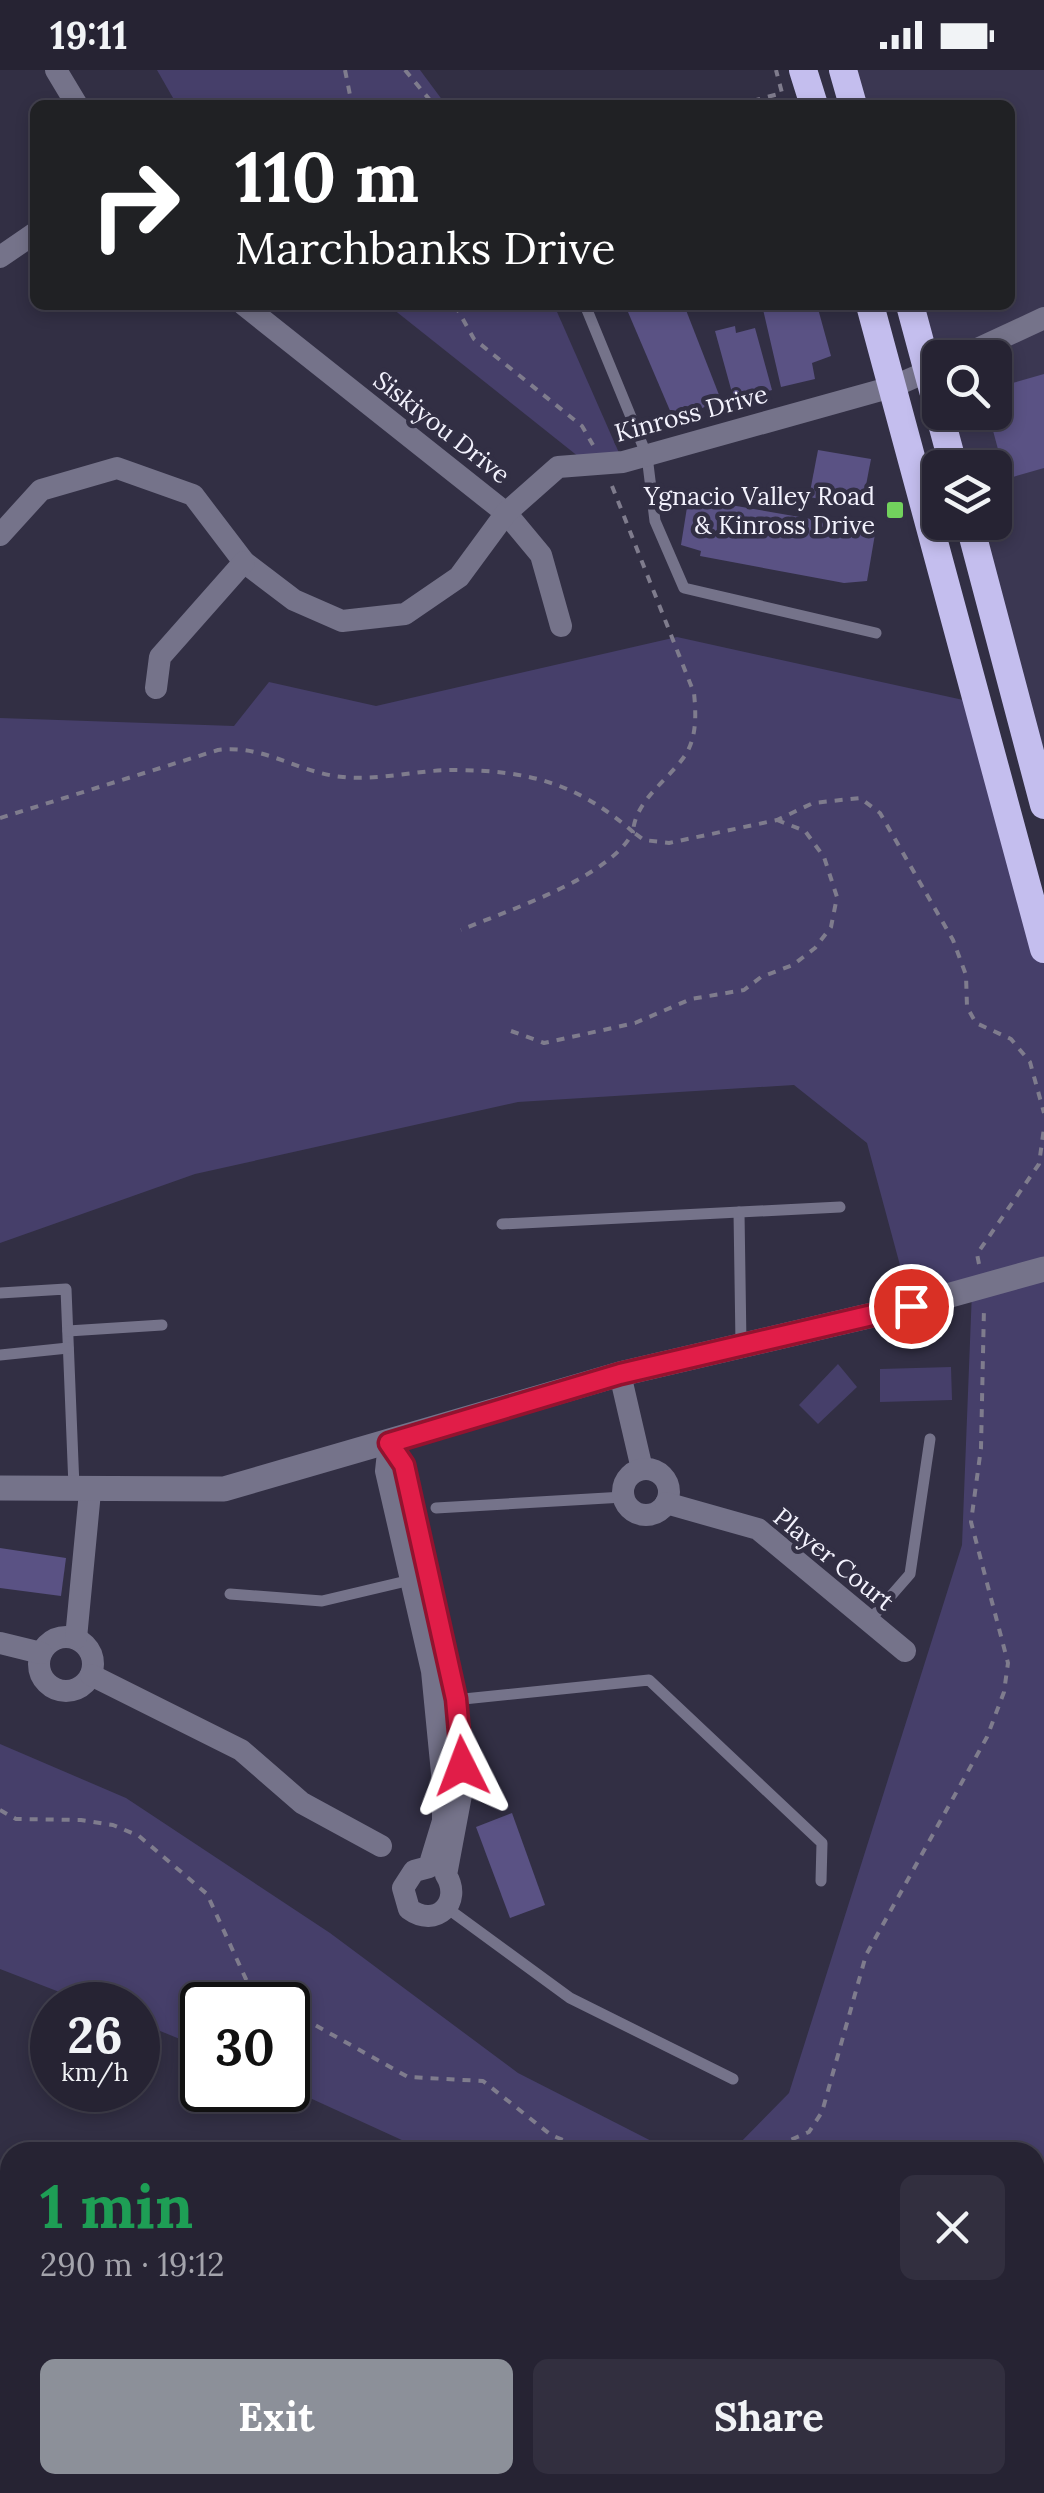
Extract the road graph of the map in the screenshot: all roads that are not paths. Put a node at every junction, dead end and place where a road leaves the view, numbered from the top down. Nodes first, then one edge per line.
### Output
1 (56, 70) edge
2 (803, 70) edge
3 (843, 70) edge
4 (75, 100) edge
5 (812, 100) edge
6 (852, 100) edge
7 (30, 237) edge
8 (0, 258) edge
9 (250, 310) edge
10 (586, 310) edge
11 (871, 310) edge
12 (912, 310) edge
13 (1044, 318) edge
14 (923, 340) edge
15 (997, 340) edge
16 (922, 374) edge
17 (892, 386) junction
18 (647, 456) junction
19 (506, 512) junction
20 (0, 535) edge
21 (974, 540) edge
22 (244, 562) junction
23 (561, 626) dead end
24 (876, 633) dead end
25 (156, 688) dead end
26 (1044, 805) edge
27 (1044, 949) edge
28 (840, 1207) dead end
29 (739, 1212) junction
30 (502, 1224) dead end
31 (1044, 1270) edge
32 (0, 1293) edge
33 (162, 1326) dead end
34 (68, 1332) junction
35 (741, 1344) junction
36 (68, 1348) junction
37 (0, 1354) edge
38 (620, 1374) junction
39 (930, 1440) dead end
40 (389, 1443) junction
41 (642, 1469) junction
42 (0, 1488) edge
43 (82, 1491) junction
44 (624, 1496) junction
45 (666, 1503) junction
46 (436, 1508) dead end
47 (419, 1579) junction
48 (230, 1594) dead end
49 (869, 1621) junction
50 (76, 1638) junction
51 (0, 1643) edge
52 (905, 1651) dead end
53 (41, 1652) junction
54 (91, 1675) junction
55 (446, 1701) junction
56 (381, 1846) dead end
57 (820, 1881) dead end
58 (447, 1908) junction
59 (732, 2080) dead end

1 - 4 street
2 - 5 highway
3 - 6 highway
7 - 8 street
9 - 19 street, Siskiyou Drive
10 - 18 lane
11 - 17 highway
12 - 14 highway
13 - 15 street
16 - 17 street, Kinross Drive
17 - 18 street, Kinross Drive
17 - 27 highway
18 - 19 street, Kinross Drive
18 - 24 lane
19 - 22 street, Kinross Drive
19 - 23 street, Siskiyou Drive
20 - 22 street, Kinross Drive
21 - 26 highway
22 - 25 street
28 - 29 lane
29 - 30 lane
29 - 35 lane
31 - 35 street
32 - 34 lane
33 - 34 lane
34 - 36 lane
35 - 38 street
36 - 37 lane
36 - 43 lane
38 - 40 street
38 - 41 street
39 - 49 lane
40 - 43 street
40 - 47 street
41 - 44 street
41 - 45 street
42 - 43 street
43 - 50 street
44 - 45 street
44 - 46 lane
45 - 49 street, Player Court
47 - 48 lane
47 - 55 street
49 - 52 street, Player Court
50 - 53 street
50 - 54 street
51 - 53 street
53 - 54 street
54 - 56 street
55 - 57 lane
55 - 58 street
55 - 58 street
58 - 59 lane

